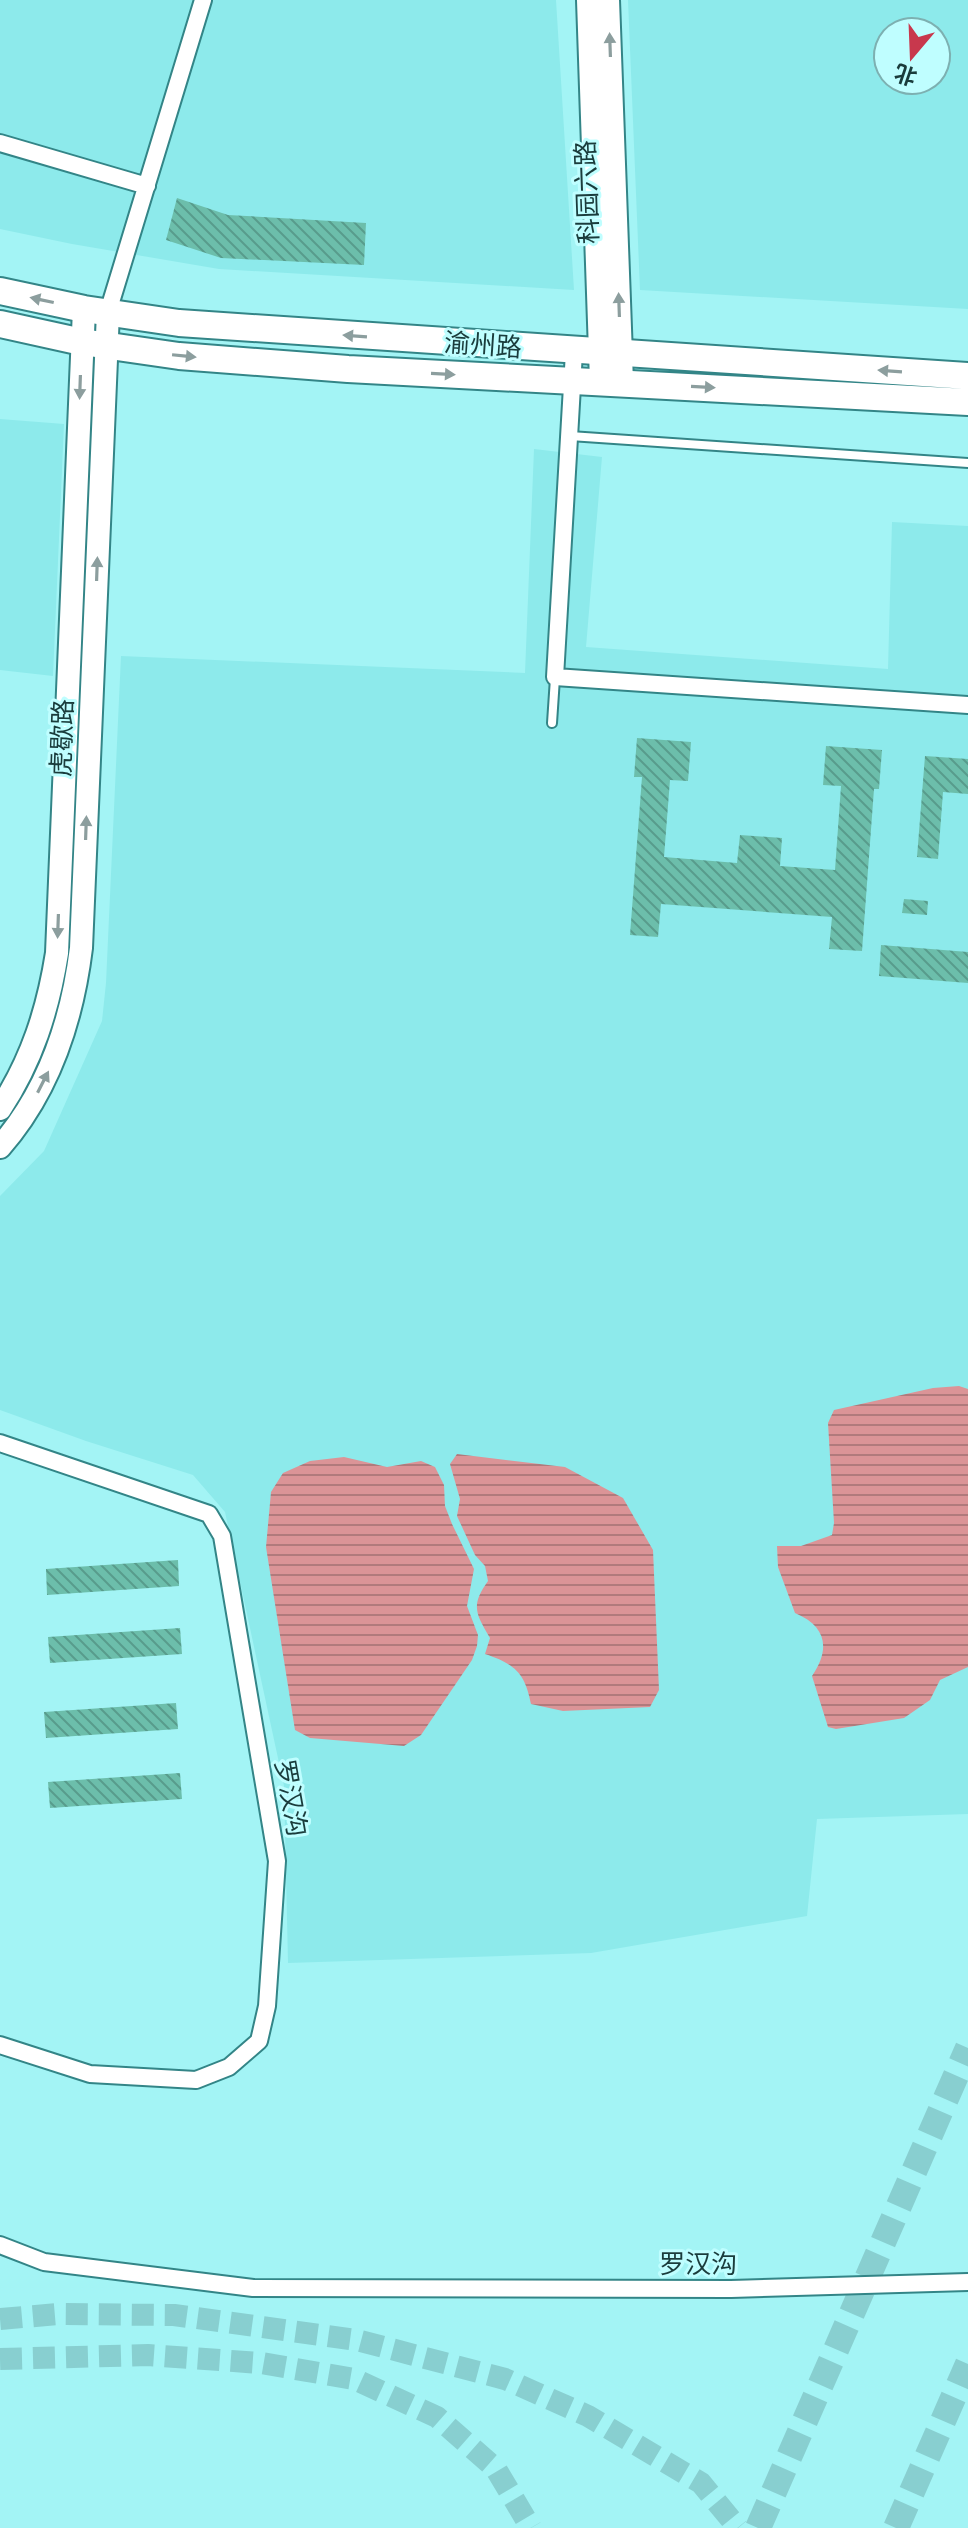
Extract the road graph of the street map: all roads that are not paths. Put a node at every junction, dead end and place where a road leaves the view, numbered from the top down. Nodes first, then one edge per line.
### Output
1 (203, 0) edge
2 (588, 0) edge
3 (608, 0) edge
4 (0, 143) edge
5 (147, 186) junction
6 (0, 291) edge
7 (96, 310) junction
8 (0, 324) edge
9 (94, 344) junction
10 (574, 352) junction
11 (611, 353) junction
12 (968, 376) edge
13 (572, 381) junction
14 (612, 382) junction
15 (968, 402) edge
16 (569, 436) junction
17 (968, 463) edge
18 (555, 677) junction
19 (968, 705) edge
20 (552, 723) dead end
21 (0, 1109) edge
22 (0, 1147) edge
23 (0, 1443) edge
24 (0, 2045) edge
25 (0, 2245) edge
26 (968, 2282) edge

1 - 5 street
2 - 11 main road, 科园六路
11 -> 3 main road, 科园六路
4 - 5 street
5 - 7 street
7 -> 6 main road, 渝州路
7 - 9 main road, 虎歇路
10 -> 7 main road, 渝州路
8 - 9 main road, 渝州路
9 -> 13 main road, 渝州路
9 -> 21 main road, 虎歇路
22 -> 9 main road, 虎歇路
10 - 11 main road, 渝州路
10 - 13 street
12 -> 11 main road, 渝州路
11 - 14 main road, 科园六路
13 - 14 main road, 渝州路
13 - 16 street
14 -> 15 main road, 渝州路
16 - 17 lane
16 - 18 street
18 - 19 street
18 - 20 lane
23 - 24 street, 罗汉沟
25 - 26 street, 罗汉沟

